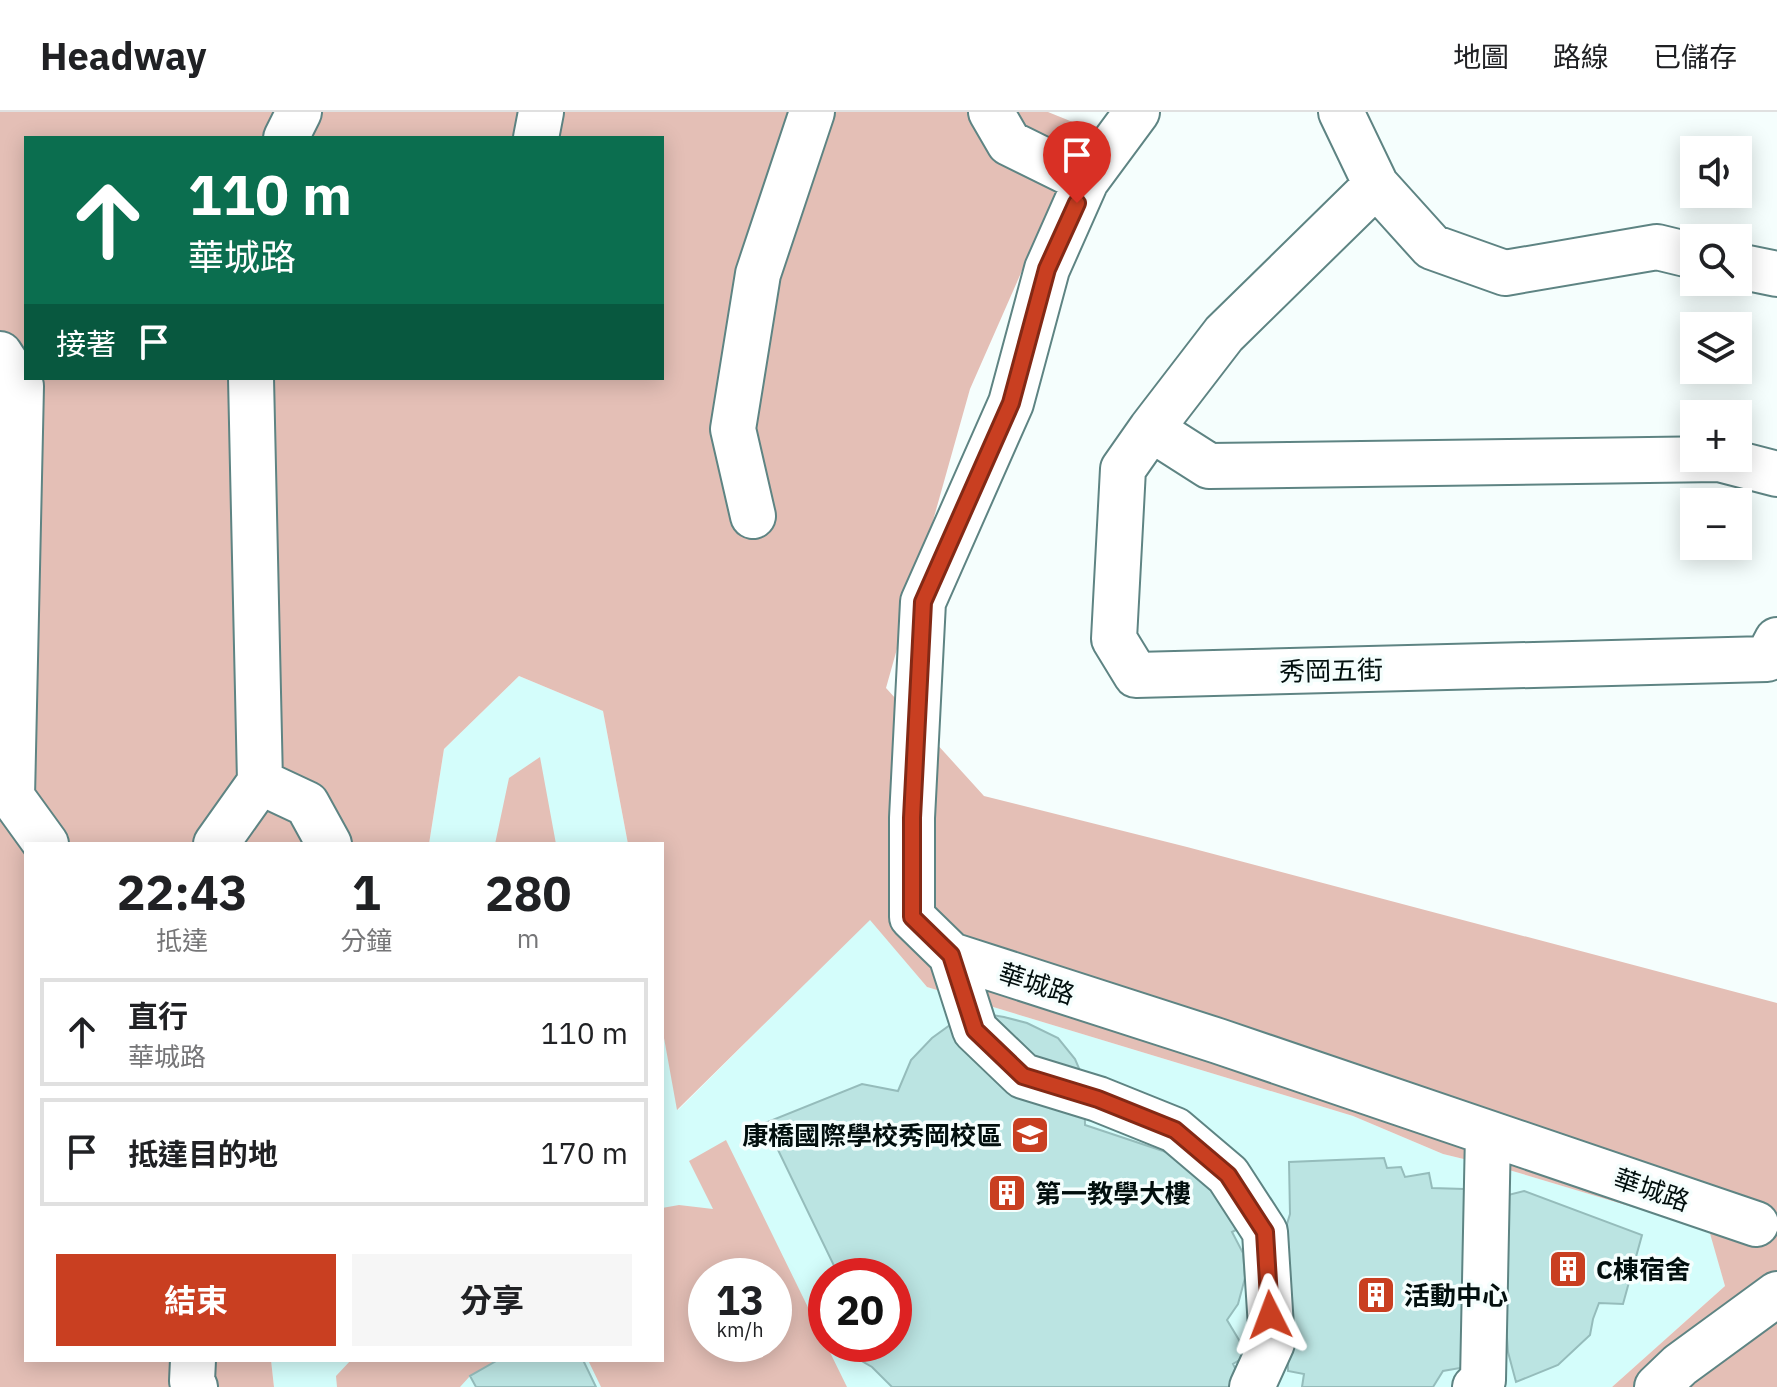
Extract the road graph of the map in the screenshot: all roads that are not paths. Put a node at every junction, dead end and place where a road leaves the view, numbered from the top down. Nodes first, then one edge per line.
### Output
1 (299, 112) edge
2 (541, 112) edge
3 (812, 112) edge
4 (991, 112) edge
5 (1137, 112) edge
6 (1341, 112) edge
7 (287, 136) edge
8 (536, 136) edge
9 (1086, 181) junction
10 (1376, 185) junction
11 (1680, 253) edge
12 (1752, 269) edge
13 (1777, 274) edge
14 (0, 354) edge
15 (251, 380) edge
16 (1151, 429) junction
17 (1777, 474) edge
18 (753, 516) dead end
19 (1777, 640) edge
20 (260, 782) junction
21 (6, 797) edge
22 (44, 842) edge
23 (217, 842) edge
24 (328, 842) edge
25 (951, 955) junction
26 (1488, 1133) junction
27 (1756, 1224) dead end
28 (1777, 1294) edge
29 (193, 1362) edge
30 (195, 1387) edge
31 (1252, 1387) edge
32 (1475, 1387) edge
33 (1657, 1387) edge

1 - 7 street
2 - 8 street
3 - 18 street
4 - 9 street
5 - 9 street, 華城路
6 - 10 street
9 - 25 street, 華城路
10 - 11 street
10 - 16 street, 秀岡五街
12 - 13 street
14 - 21 street
15 - 20 street
16 - 17 street
16 - 19 street, 秀岡五街
20 - 23 street
20 - 24 street
21 - 22 street
25 - 26 street, 華城路
25 - 31 street
26 - 27 street, 華城路
26 - 32 street
28 - 33 street
29 - 30 street

